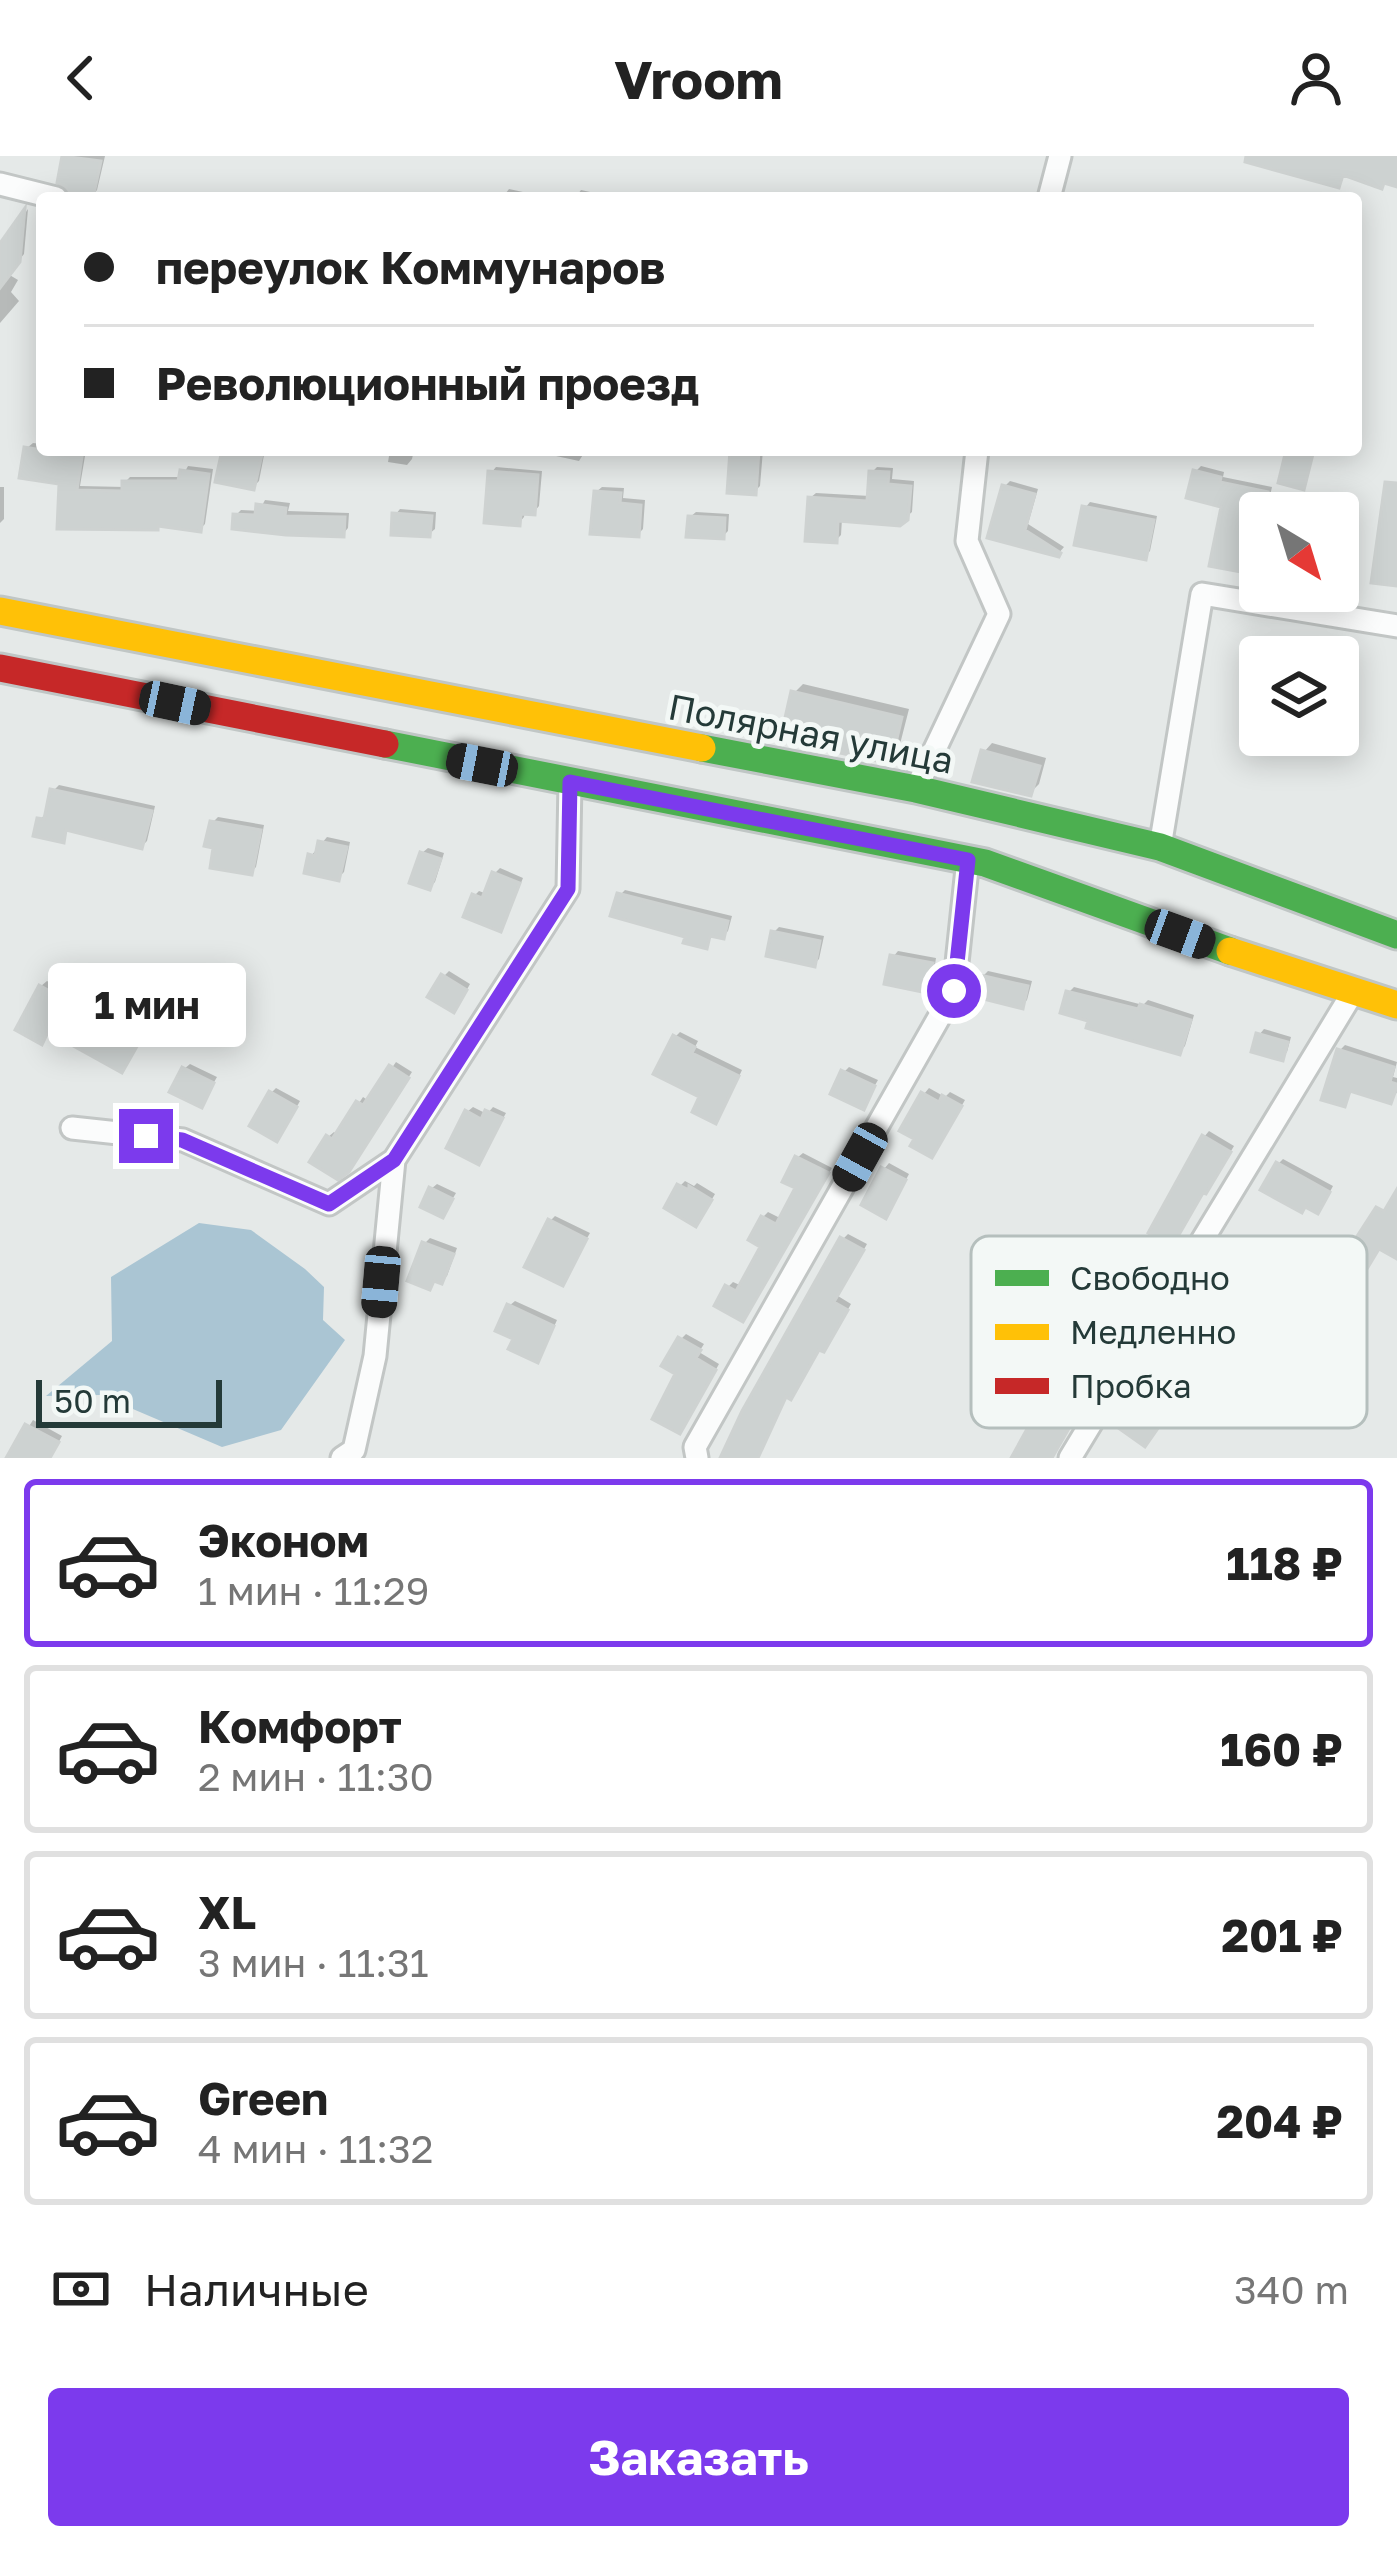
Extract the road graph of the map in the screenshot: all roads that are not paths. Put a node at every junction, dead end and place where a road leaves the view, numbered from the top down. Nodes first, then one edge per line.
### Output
1 (1060, 156) edge
2 (0, 184) edge
3 (1051, 192) edge
4 (36, 193) edge
5 (976, 456) edge
6 (0, 611) edge
7 (1397, 626) edge
8 (0, 668) edge
9 (570, 782) junction
10 (916, 789) junction
11 (1160, 848) junction
12 (968, 860) junction
13 (1397, 935) edge
14 (1353, 992) junction
15 (1397, 1005) edge
16 (72, 1128) dead end
17 (394, 1160) junction
18 (1205, 1236) edge
19 (1088, 1428) edge
20 (696, 1452) edge
21 (342, 1458) edge
22 (1070, 1458) edge

1 - 3 street
2 - 4 street
5 - 10 street
6 - 10 street, Полярная улица
7 - 11 street
8 - 9 street
9 - 12 street
9 - 17 street
10 - 11 street, Полярная улица
11 - 13 street, Полярная улица
12 - 14 street
12 - 20 street
14 - 15 street
14 - 18 street
16 - 17 street
17 - 21 street
19 - 22 street

